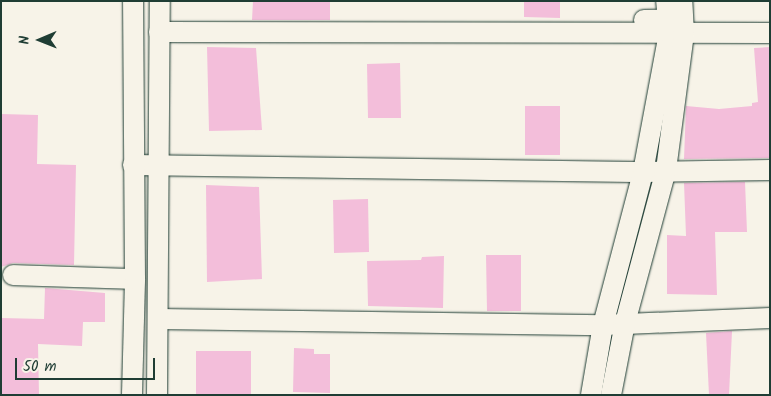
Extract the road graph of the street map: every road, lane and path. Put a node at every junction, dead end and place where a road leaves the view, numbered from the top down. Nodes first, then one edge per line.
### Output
1 (133, 1) edge
2 (160, 1) edge
3 (675, 18) edge
4 (159, 28) junction
5 (770, 33) edge
6 (133, 159) junction
7 (159, 160) junction
8 (667, 163) junction
9 (644, 166) junction
10 (770, 170) edge
11 (13, 275) dead end
12 (135, 279) junction
13 (159, 313) junction
14 (628, 317) junction
15 (604, 318) junction
16 (770, 318) edge
17 (132, 395) edge
18 (157, 395) edge
19 (591, 395) edge
20 (611, 395) edge

1 - 6 street
2 - 4 street
3 - 4 street
3 - 5 street
3 - 8 street
3 - 9 street
4 - 7 street
6 - 7 street
6 - 12 street
7 - 9 street
7 - 13 street
8 - 9 street
8 - 10 street
8 - 14 street
9 - 15 street
11 - 12 street
12 - 17 street
13 - 15 street
13 - 18 street
14 - 15 street
14 - 16 street
14 - 20 street
15 - 19 street

